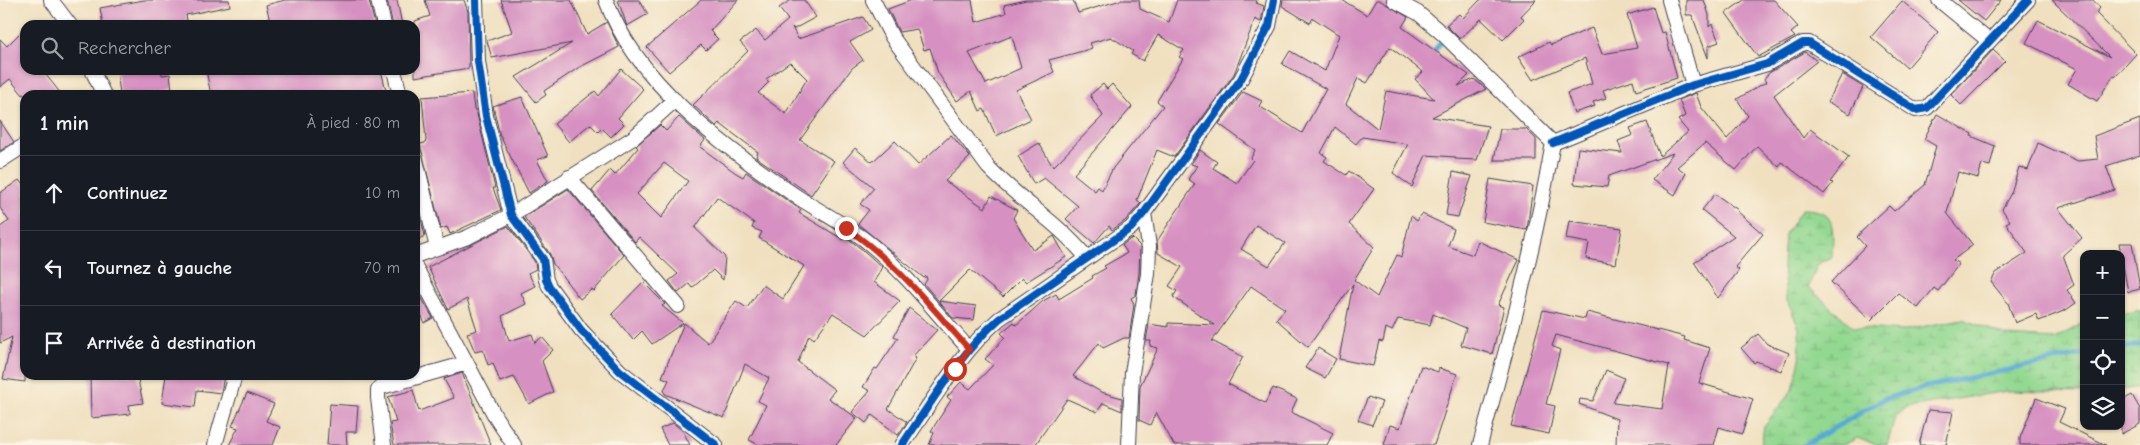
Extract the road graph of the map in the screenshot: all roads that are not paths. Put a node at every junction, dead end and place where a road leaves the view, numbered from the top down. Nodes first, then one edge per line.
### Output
1 (51, 0) edge
2 (378, 0) edge
3 (476, 0) edge
4 (606, 0) edge
5 (873, 0) edge
6 (1274, 0) edge
7 (1394, 0) edge
8 (1669, 0) edge
9 (1939, 0) edge
10 (2028, 0) edge
11 (66, 20) edge
12 (383, 20) edge
13 (1989, 41) junction
14 (94, 75) edge
15 (395, 75) edge
16 (1693, 85) junction
17 (102, 90) edge
18 (399, 90) edge
19 (675, 100) junction
20 (1553, 143) junction
21 (20, 148) edge
22 (0, 161) edge
23 (420, 177) edge
24 (569, 177) junction
25 (1144, 213) junction
26 (511, 215) junction
27 (437, 248) junction
28 (420, 254) edge
29 (1087, 258) junction
30 (420, 275) edge
31 (678, 306) dead end
32 (969, 349) junction
33 (467, 363) junction
34 (420, 376) edge
35 (234, 380) edge
36 (407, 380) edge
37 (215, 445) edge
38 (384, 445) edge
39 (514, 445) edge
40 (716, 445) edge
41 (902, 445) edge
42 (1129, 445) edge
43 (1480, 445) edge

1 - 11 street
2 - 12 street
3 - 26 street
4 - 19 street
5 - 29 street
6 - 25 street
7 - 20 street
8 - 16 street
9 - 13 street
10 - 13 street
13 - 16 street
14 - 17 street
15 - 18 street
16 - 20 street
19 - 24 street
19 - 32 street
20 - 43 street
21 - 22 street
23 - 27 street
24 - 26 street
24 - 31 street
25 - 29 street
25 - 42 street
26 - 27 street
26 - 40 street
27 - 28 street
29 - 32 street
30 - 33 street
32 - 41 street
33 - 34 street
33 - 39 street
35 - 37 street
36 - 38 street

